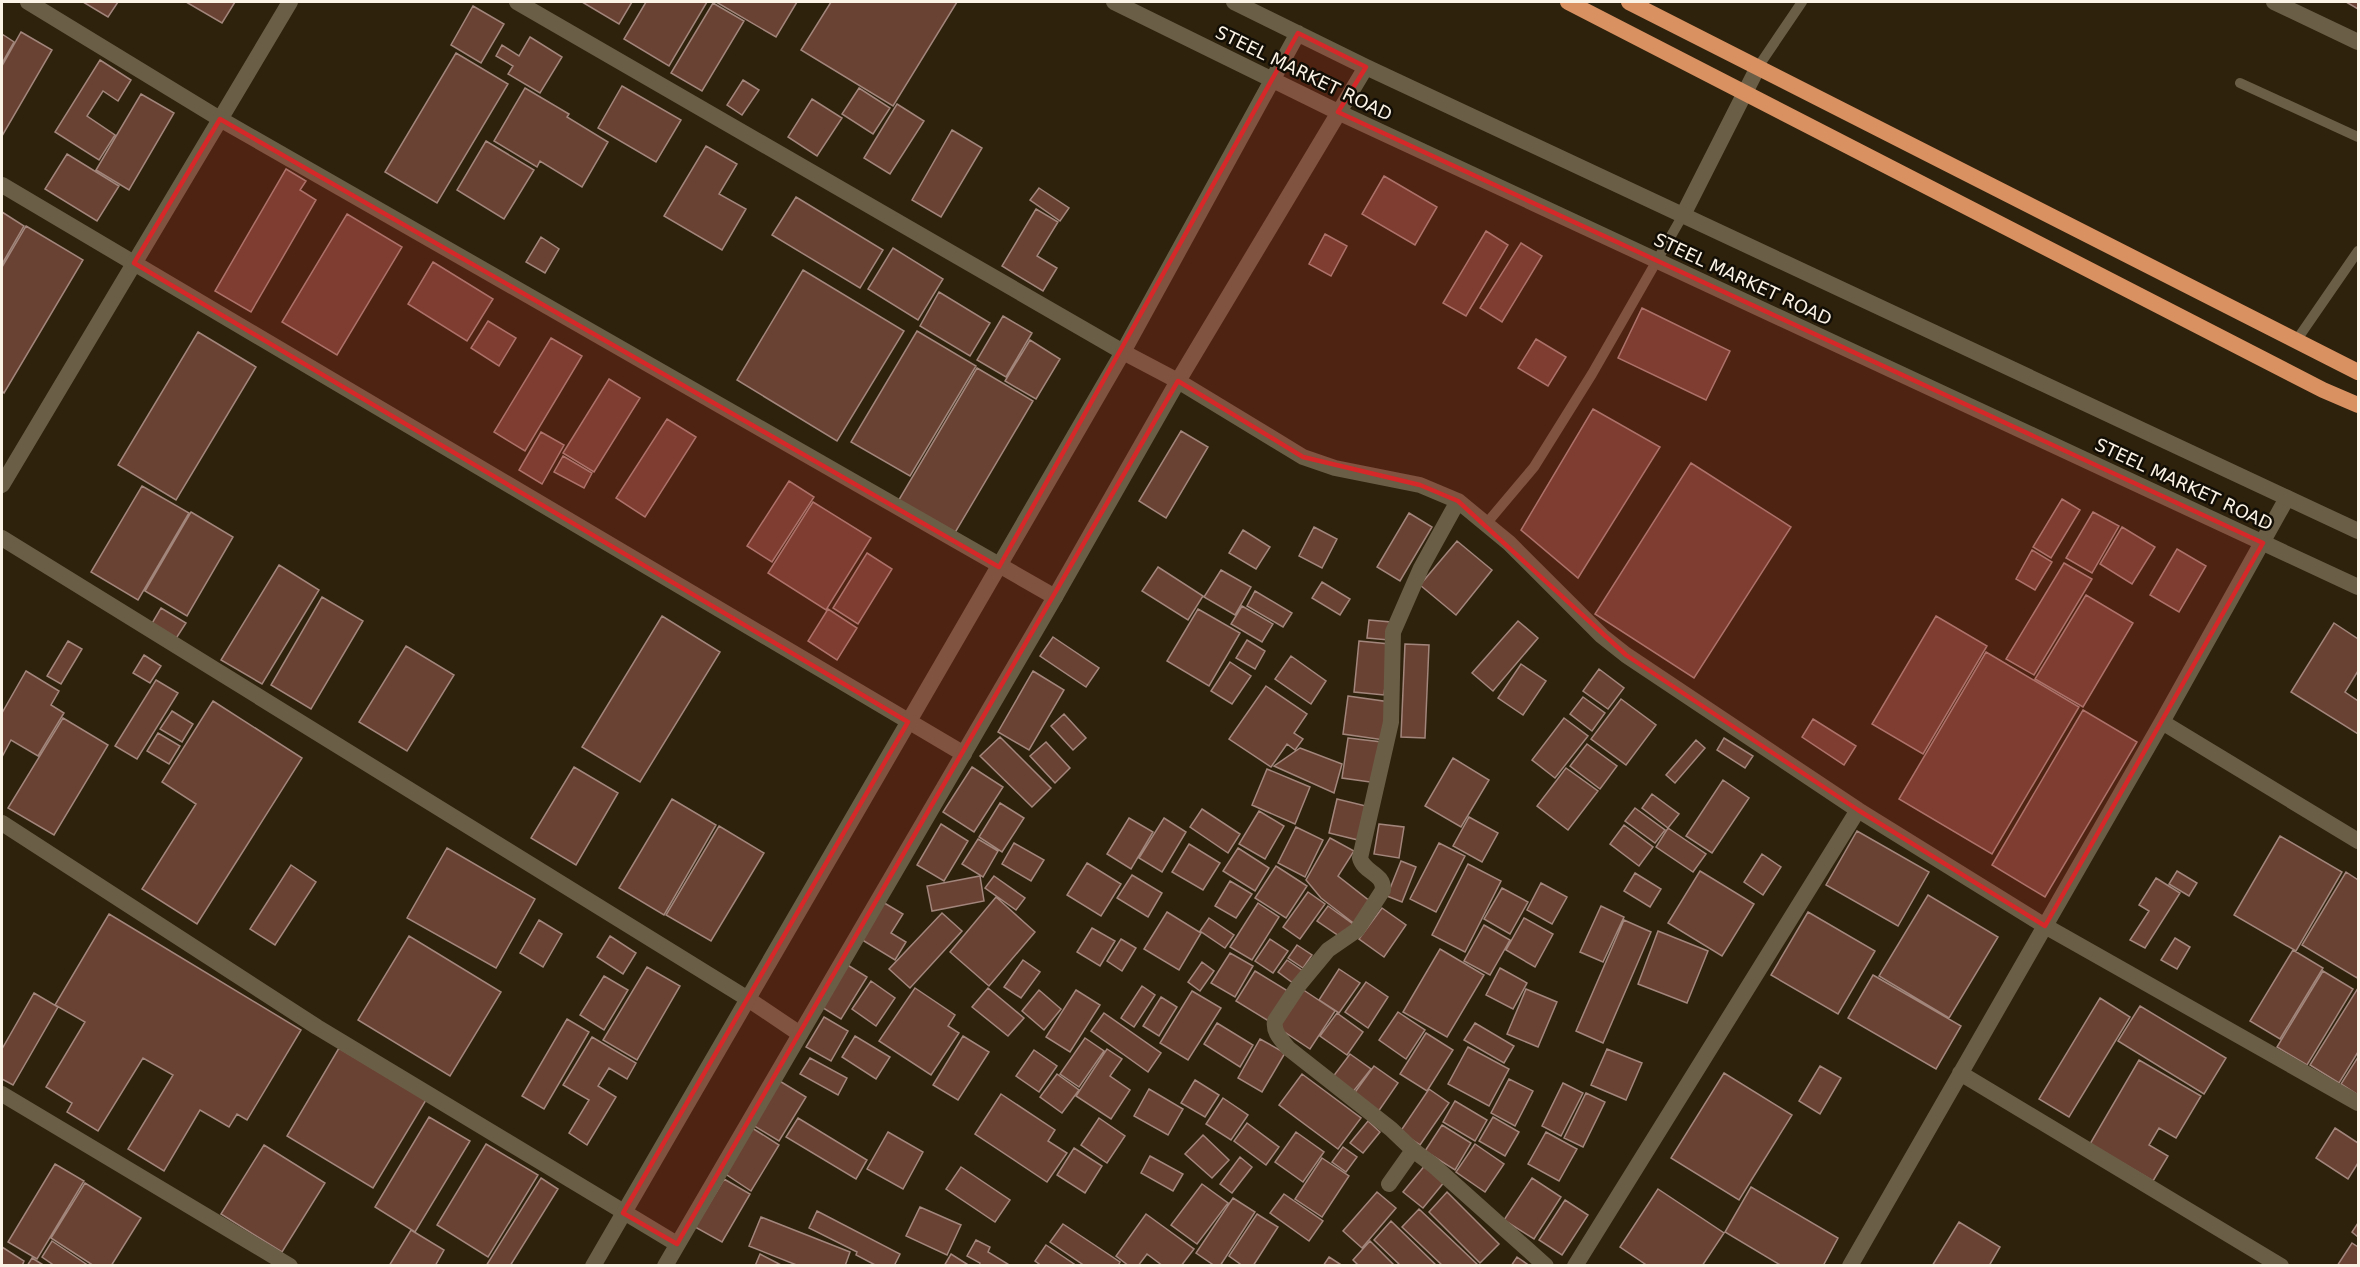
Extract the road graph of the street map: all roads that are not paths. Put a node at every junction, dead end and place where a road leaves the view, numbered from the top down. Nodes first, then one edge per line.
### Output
1 (28, 2) edge
2 (290, 2) edge
3 (517, 2) edge
4 (1114, 2) edge
5 (1234, 2) edge
6 (1568, 2) edge
7 (1629, 2) edge
8 (1802, 2) edge
9 (2274, 2) edge
10 (1298, 33) junction
11 (2358, 42) edge
12 (1366, 67) junction
13 (1758, 67) junction
14 (1272, 80) junction
15 (2240, 83) dead end
16 (1746, 92) junction
17 (1338, 112) junction
18 (220, 118) junction
19 (2358, 137) edge
20 (2, 185) edge
21 (1683, 215) junction
22 (2358, 251) edge
23 (1656, 260) junction
24 (134, 263) junction
25 (2296, 341) junction
26 (1123, 352) junction
27 (2358, 372) edge
28 (1178, 381) junction
29 (2358, 405) edge
30 (2, 485) edge
31 (2287, 498) junction
32 (1458, 501) junction
33 (1486, 524) junction
34 (2358, 531) edge
35 (2, 538) edge
36 (2263, 543) junction
37 (999, 567) junction
38 (2358, 587) edge
39 (1055, 597) junction
40 (908, 722) junction
41 (2162, 722) junction
42 (964, 754) junction
43 (1858, 810) junction
44 (2, 823) edge
45 (2358, 841) edge
46 (2045, 926) junction
47 (748, 999) junction
48 (800, 1034) junction
49 (1960, 1073) junction
50 (2, 1094) edge
51 (2358, 1103) edge
52 (1413, 1150) junction
53 (1389, 1184) dead end
54 (623, 1213) junction
55 (677, 1244) junction
56 (290, 1266) edge
57 (593, 1266) edge
58 (665, 1266) edge
59 (1546, 1266) edge
60 (1575, 1266) edge
61 (1850, 1266) edge
62 (2281, 1266) edge

1 - 18 street
2 - 18 street
3 - 26 street
4 - 14 street, STEEL MARKET ROAD
5 - 10 street, STEEL MARKET ROAD
6 - 16 highway
7 - 13 highway
8 - 13 lane
9 - 11 street
10 - 12 street, STEEL MARKET ROAD
10 - 14 street
12 - 17 street
12 - 21 street, STEEL MARKET ROAD
13 - 16 street
13 - 25 highway
14 - 17 street, STEEL MARKET ROAD
14 - 26 street
15 - 19 lane
16 - 21 street
16 - 29 highway
17 - 23 street, STEEL MARKET ROAD
17 - 28 street
18 - 24 street
18 - 37 street
20 - 24 street
21 - 23 lane
21 - 31 street, STEEL MARKET ROAD
22 - 25 lane
23 - 33 lane
23 - 36 street, STEEL MARKET ROAD
24 - 30 street
24 - 40 street
25 - 27 highway
26 - 28 street
26 - 37 street
28 - 32 street
28 - 39 street
31 - 34 street, STEEL MARKET ROAD
31 - 36 street
32 - 33 street
32 - 52 street
33 - 43 street
35 - 47 street
36 - 38 street, STEEL MARKET ROAD
36 - 41 street
37 - 39 street
37 - 40 street
39 - 42 street
40 - 42 street
40 - 47 street
41 - 45 street
41 - 46 street
42 - 48 street
43 - 46 street
43 - 60 street
44 - 54 street
46 - 49 street
46 - 51 street
47 - 48 street
47 - 54 street
48 - 55 street
49 - 61 street
49 - 62 street
50 - 56 street
52 - 53 street
52 - 59 street
54 - 55 street
54 - 57 street
55 - 58 street

